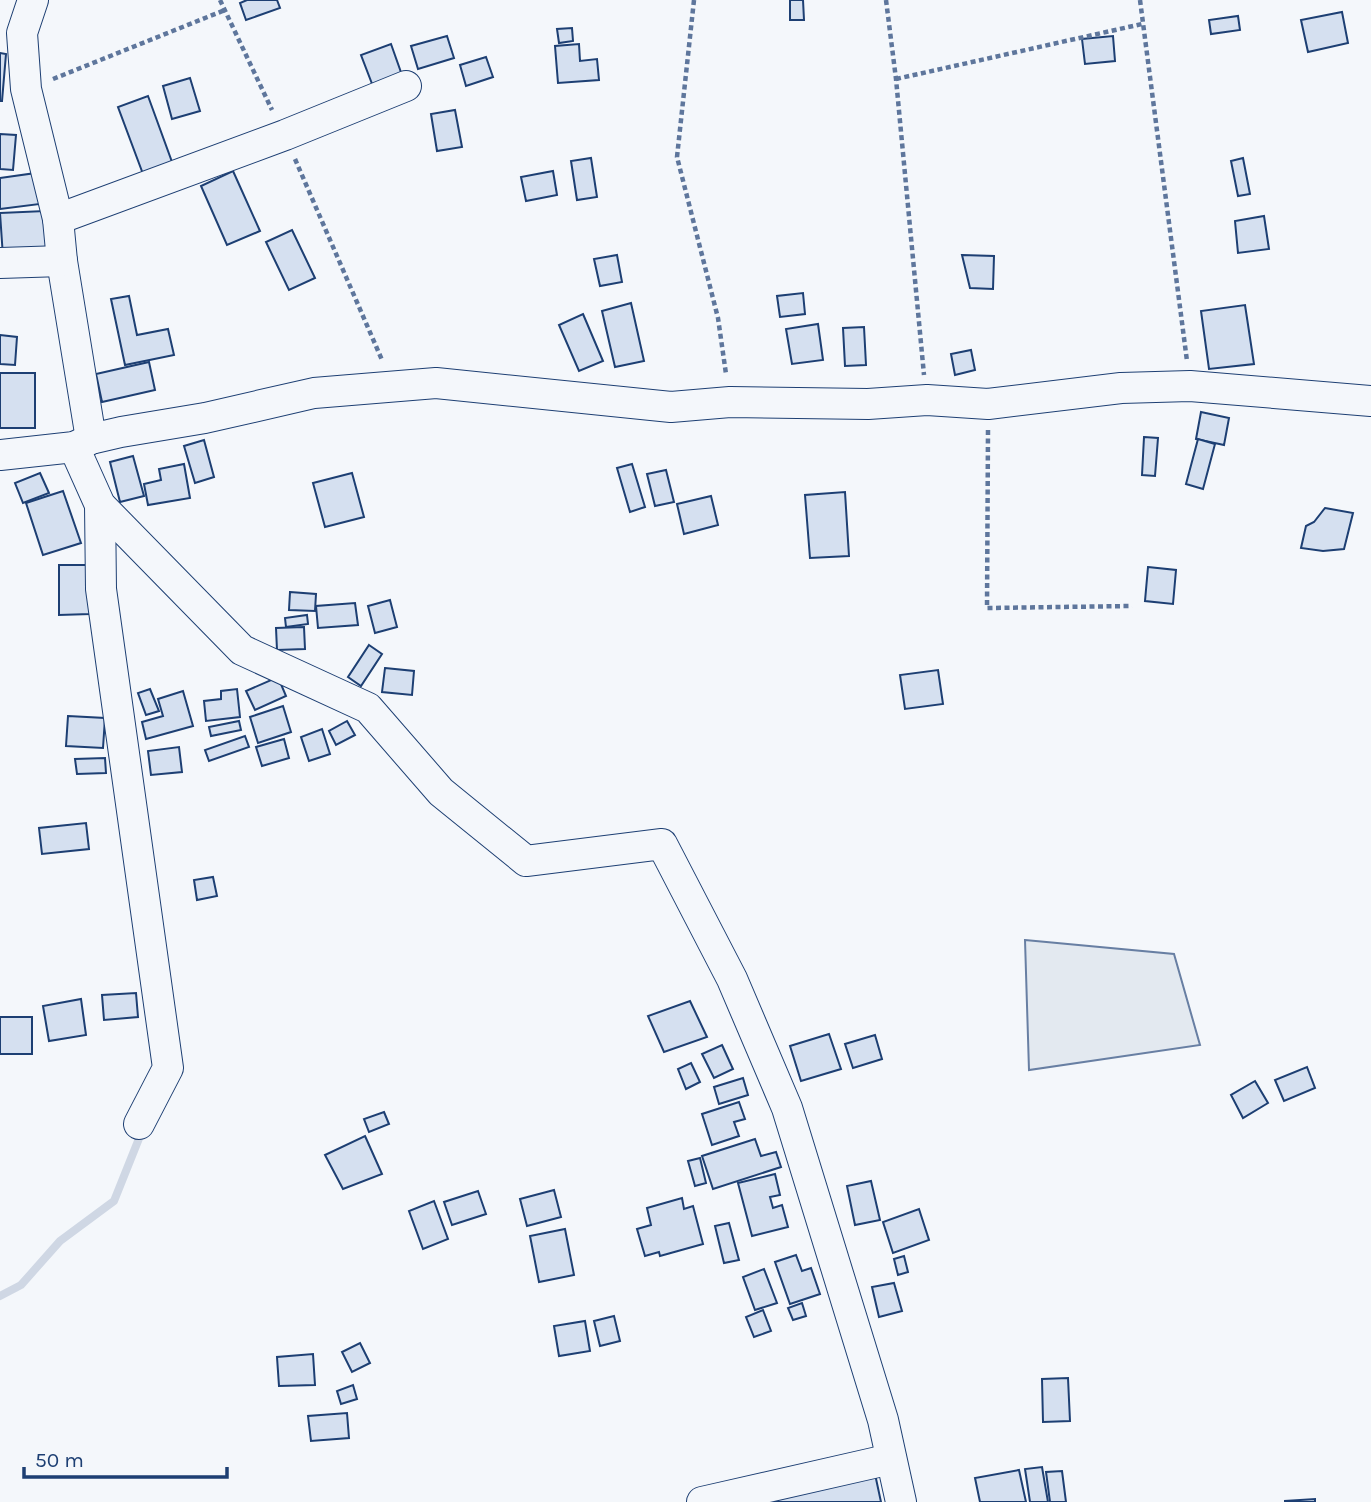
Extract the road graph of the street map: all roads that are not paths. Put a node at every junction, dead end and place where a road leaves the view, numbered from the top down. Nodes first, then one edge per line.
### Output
1 (33, 0) edge
2 (406, 86) dead end
3 (58, 219) junction
4 (62, 261) junction
5 (0, 263) edge
6 (1371, 401) edge
7 (83, 443) junction
8 (0, 455) edge
9 (100, 505) junction
10 (139, 1124) dead end
11 (891, 1459) junction
12 (702, 1502) edge
13 (901, 1502) edge

1 - 3 street
2 - 3 street
3 - 4 street
4 - 5 street
4 - 7 street
6 - 7 street
7 - 8 street
7 - 9 street
9 - 10 street
9 - 11 street
11 - 12 street
11 - 13 street

